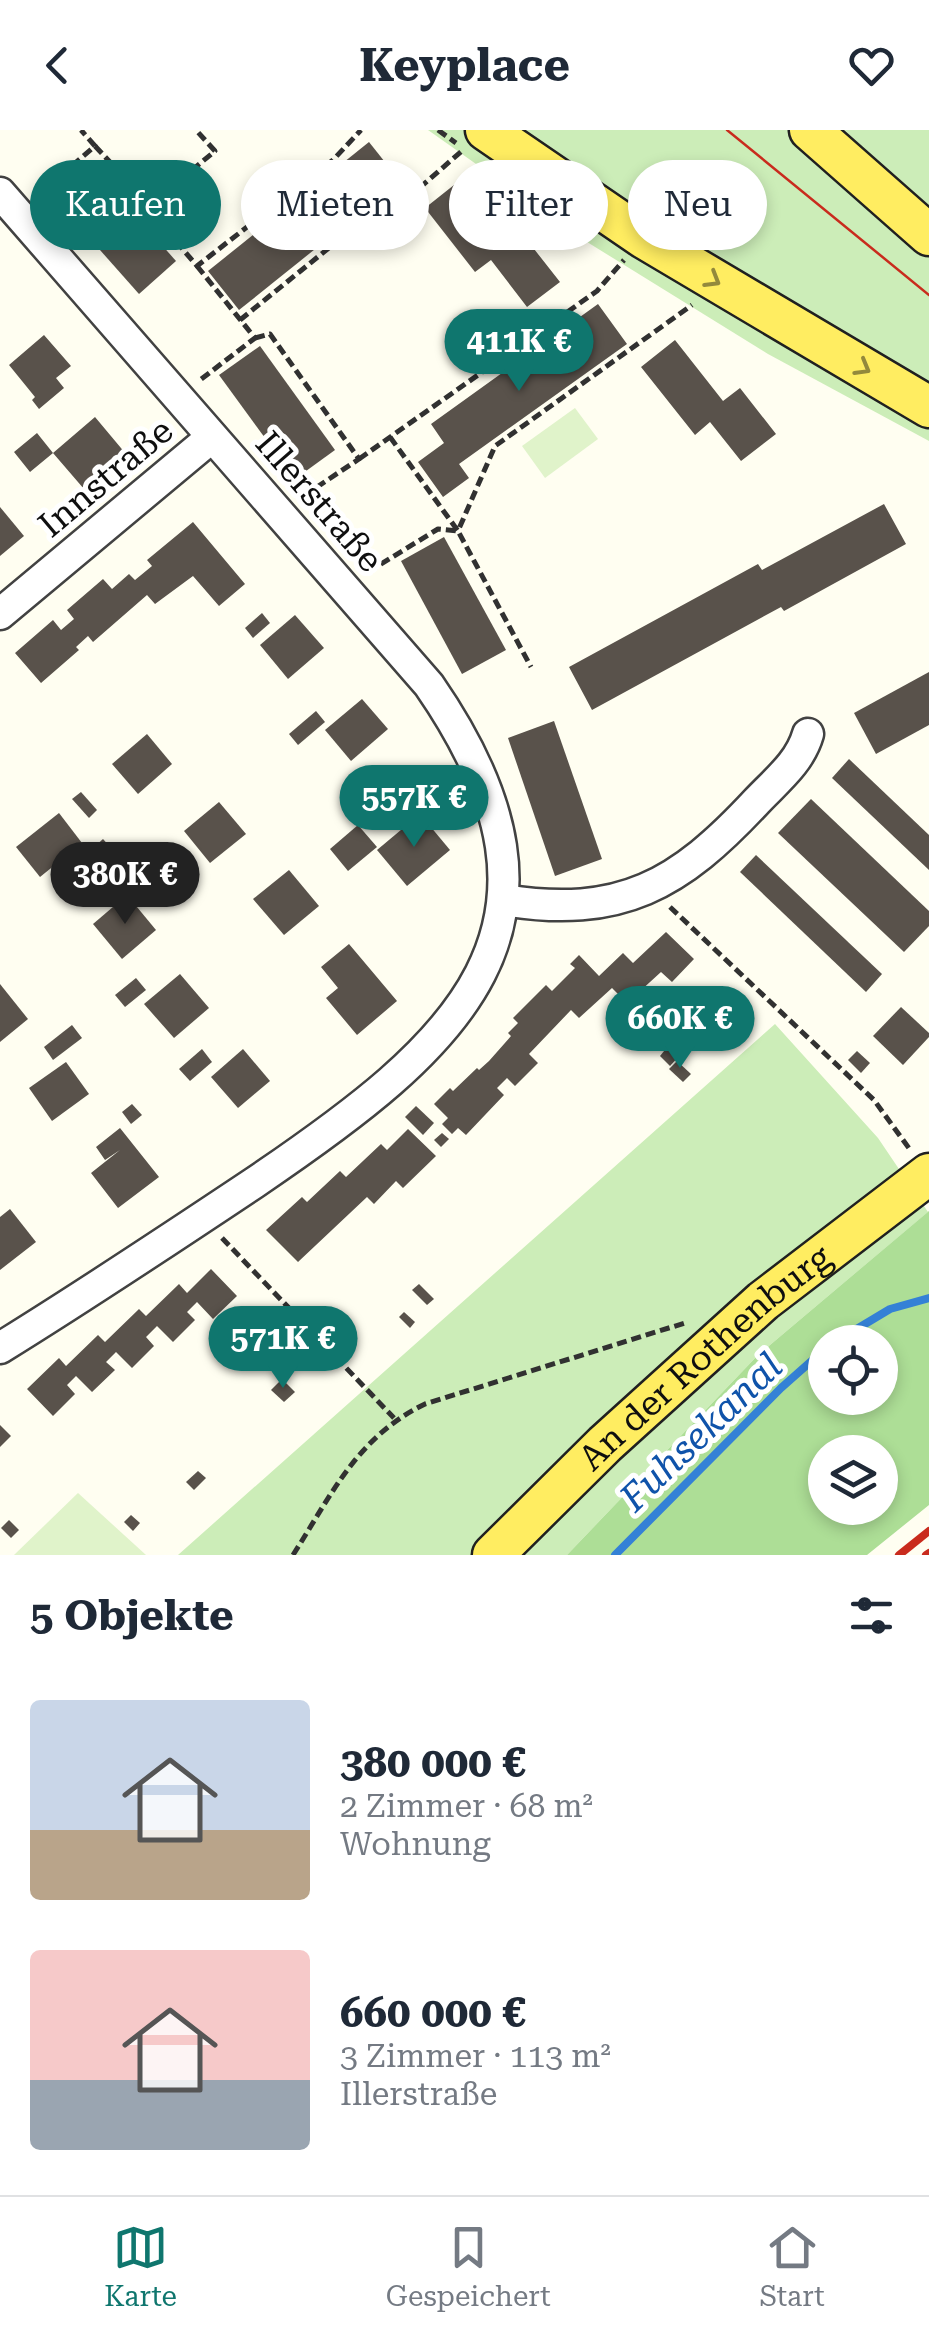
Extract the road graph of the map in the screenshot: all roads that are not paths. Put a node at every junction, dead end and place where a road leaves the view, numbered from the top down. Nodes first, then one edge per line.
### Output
1 (810, 130) edge
2 (475, 139) edge
3 (9, 203) edge
4 (929, 235) edge
5 (929, 407) edge
6 (212, 438) junction
7 (0, 614) edge
8 (808, 734) dead end
9 (504, 900) junction
10 (915, 1158) edge
11 (0, 1348) edge
12 (493, 1555) edge

1 - 4 main road
2 -> 5 main road
3 - 6 street, Illerstraße
6 - 7 street, Innstraße
6 - 9 street, Illerstraße
8 - 9 street
9 - 11 street, Illerstraße
10 - 12 main road, An der Rothenburg

